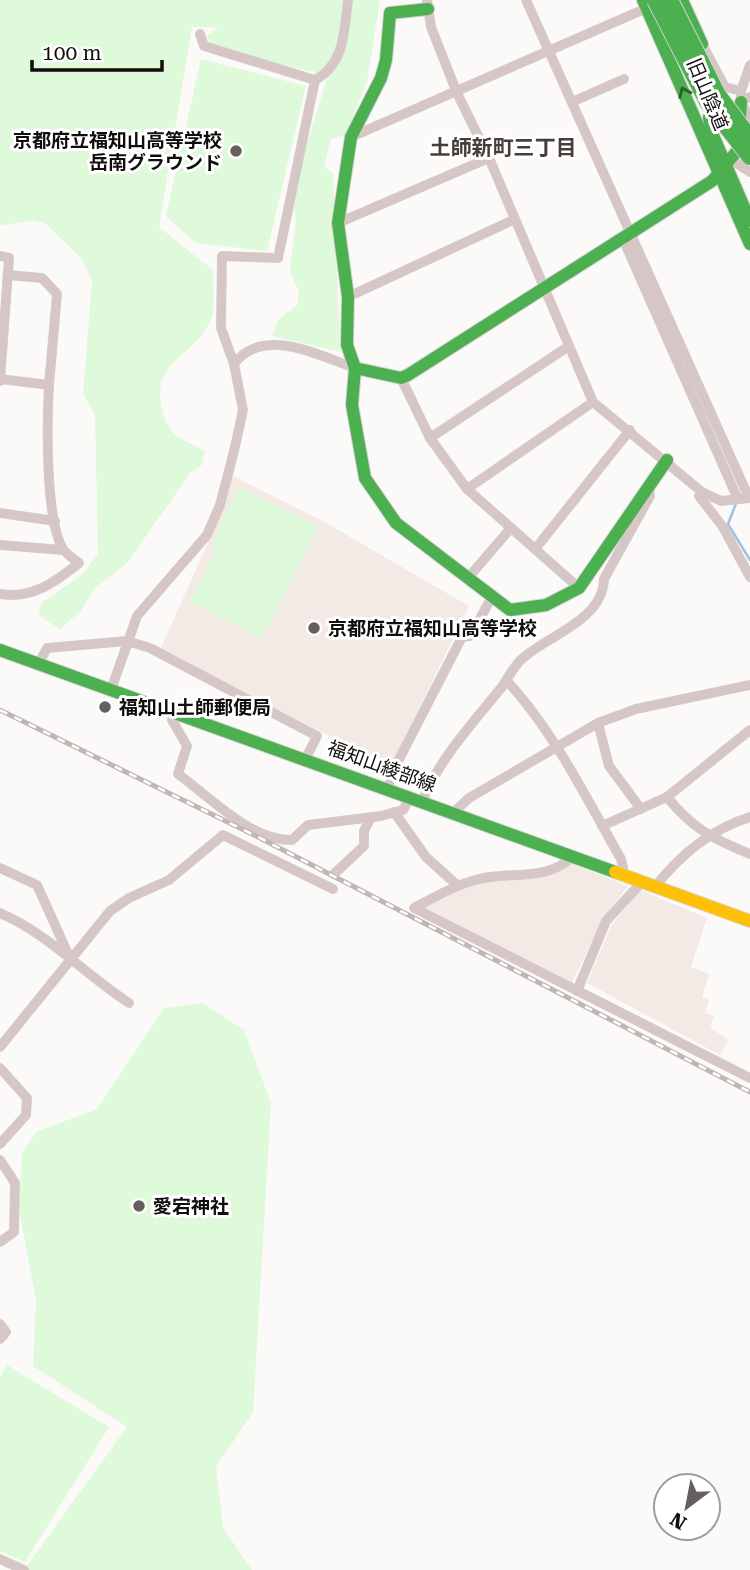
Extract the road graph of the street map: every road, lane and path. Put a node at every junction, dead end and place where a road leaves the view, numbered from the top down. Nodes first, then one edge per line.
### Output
1 (348, 0) edge
2 (526, 0) edge
3 (670, 0) edge
4 (682, 0) edge
5 (648, 3) edge
6 (427, 4) edge
7 (200, 34) dead end
8 (702, 44) junction
9 (550, 51) junction
10 (750, 65) edge
11 (624, 79) dead end
12 (315, 80) junction
13 (457, 93) junction
14 (744, 97) edge
15 (572, 102) junction
16 (750, 118) edge
17 (352, 137) junction
18 (750, 138) edge
19 (750, 157) edge
20 (489, 158) junction
21 (725, 164) junction
22 (750, 172) edge
23 (513, 220) junction
24 (750, 221) edge
25 (338, 223) junction
26 (627, 236) junction
27 (750, 244) edge
28 (0, 256) edge
29 (8, 275) junction
30 (546, 289) junction
31 (348, 296) junction
32 (3, 298) edge
33 (2, 339) edge
34 (569, 346) junction
35 (234, 364) junction
36 (355, 368) junction
37 (401, 378) junction
38 (0, 380) edge
39 (49, 385) junction
40 (593, 402) junction
41 (630, 430) junction
42 (430, 438) junction
43 (667, 460) junction
44 (649, 486) junction
45 (467, 489) junction
46 (702, 492) junction
47 (737, 497) junction
48 (750, 498) edge
49 (0, 513) edge
50 (55, 521) junction
51 (511, 527) junction
52 (0, 545) edge
53 (536, 548) junction
54 (63, 550) junction
55 (750, 577) edge
56 (467, 579) junction
57 (579, 588) junction
58 (0, 594) edge
59 (492, 597) junction
60 (127, 641) junction
61 (1, 651) edge
62 (39, 663) junction
63 (507, 681) junction
64 (750, 685) edge
65 (111, 690) junction
66 (174, 712) junction
67 (598, 723) junction
68 (750, 730) edge
69 (557, 746) junction
70 (305, 760) junction
71 (390, 782) dead end
72 (667, 797) junction
73 (416, 801) junction
74 (640, 809) junction
75 (394, 813) junction
76 (452, 814) junction
77 (371, 817) junction
78 (750, 817) edge
79 (603, 826) junction
80 (707, 836) junction
81 (750, 853) edge
82 (572, 857) junction
83 (0, 868) edge
84 (334, 874) dead end
85 (619, 875) junction
86 (457, 885) junction
87 (648, 885) junction
88 (333, 889) dead end
89 (0, 913) edge
90 (750, 921) edge
91 (70, 957) junction
92 (577, 991) junction
93 (129, 1003) dead end
94 (0, 1046) edge
95 (0, 1068) edge
96 (750, 1077) edge
97 (0, 1143) edge
98 (0, 1160) edge
99 (0, 1242) edge
100 (0, 1324) edge
101 (0, 1339) edge
102 (0, 1559) edge
103 (24, 1570) edge

1 - 12 street
2 - 9 street
3 - 18 main road, bridge
4 - 8 main road
5 - 9 street
5 - 19 main road, bridge
21 -> 5 main road, 旧山陰道
6 - 13 street
6 - 17 main road
7 - 12 street
8 - 14 street
8 - 21 main road
9 - 13 street
9 - 15 street
10 - 14 street
11 - 15 street
12 - 35 street
13 - 17 street
13 - 20 street
14 - 16 street
14 - 21 main road
15 - 26 street
17 - 25 main road
20 - 23 street
20 - 25 street
21 - 22 street
21 - 24 main road
21 - 26 main road
21 - 27 main road, 旧山陰道
23 - 30 street
23 - 31 street
25 - 31 main road
26 - 30 main road
26 - 47 street
26 - 48 street
28 - 29 street
29 - 32 street
29 - 39 street
30 - 34 street
30 - 37 main road
31 - 36 main road
32 - 33 street
33 - 38 street
34 - 40 street
34 - 42 street
35 - 36 street
35 - 60 street
36 - 37 main road
36 - 56 main road
37 - 42 street
38 - 39 street
39 - 50 street
40 - 41 street
40 - 45 street
41 - 43 street
41 - 53 street
42 - 45 street
43 - 44 main road
43 - 46 street
44 - 57 main road
44 - 63 street
45 - 51 street
46 - 47 street
46 - 55 street
47 - 48 street
49 - 50 street
50 - 54 street
51 - 53 street
51 - 56 street
52 - 54 street
53 - 57 street
54 - 58 street
56 - 59 main road
57 - 59 main road
59 - 71 street
60 - 62 street
60 - 65 street
60 - 70 street
61 - 62 main road, 福知山綾部線
62 - 65 main road, 福知山綾部線
63 - 69 street
63 - 73 street
64 - 67 street
65 - 66 main road, 福知山綾部線
66 - 70 main road, 福知山綾部線
66 - 77 street
67 - 69 street
67 - 74 street
68 - 72 street
69 - 76 street
69 - 79 street
70 - 73 main road, 福知山綾部線
72 - 74 street
72 - 80 street
73 - 75 street
73 - 76 main road, 福知山綾部線
74 - 79 street
75 - 77 street
75 - 86 street
76 - 82 main road, 福知山綾部線
77 - 84 street
78 - 80 street
79 - 85 street
80 - 81 street
80 - 87 street
82 - 85 main road, 福知山綾部線
82 - 86 street
83 - 91 street
85 - 87 main road, 福知山綾部線
86 - 92 street
87 - 90 main road, 福知山綾部線
87 - 92 street
88 - 91 street
89 - 91 street
91 - 93 street
91 - 94 street
92 - 96 street
95 - 97 street
98 - 99 street
100 - 101 street
102 - 103 street

